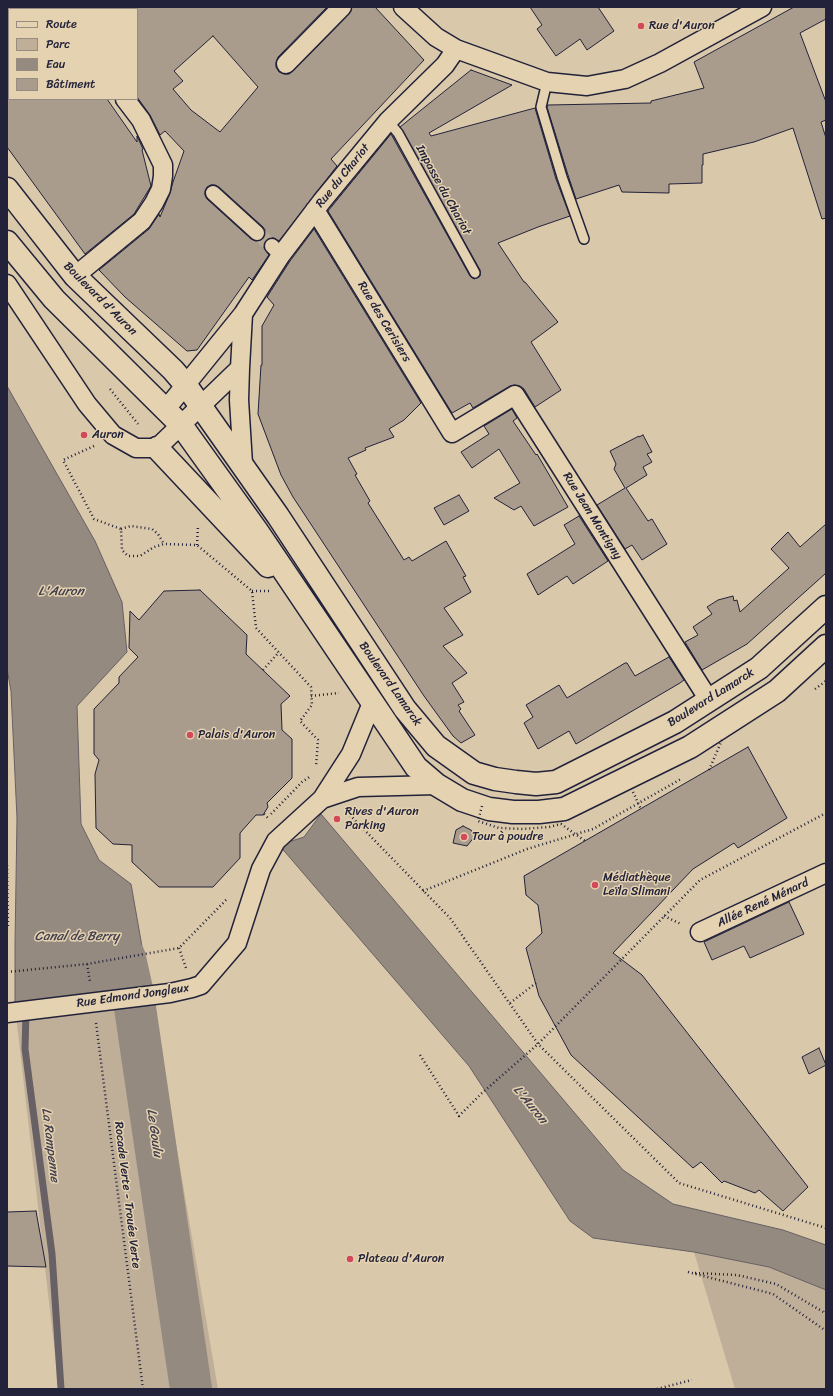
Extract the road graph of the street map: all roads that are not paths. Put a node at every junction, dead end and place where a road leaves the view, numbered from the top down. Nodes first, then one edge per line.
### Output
1 (342, 7) edge
2 (403, 7) edge
3 (762, 7) edge
4 (456, 49) junction
5 (286, 64) dead end
6 (546, 82) junction
7 (126, 100) edge
8 (388, 121) junction
9 (7, 189) edge
10 (213, 193) dead end
11 (315, 210) junction
12 (257, 233) tunnel mouth
13 (584, 239) dead end
14 (7, 242) edge
15 (474, 273) dead end
16 (75, 276) junction
17 (7, 284) edge
18 (243, 314) junction
19 (240, 368) junction
20 (185, 384) junction
21 (201, 406) junction
22 (166, 409) junction
23 (181, 425) junction
24 (452, 433) joint
25 (157, 448) junction
26 (243, 464) junction
27 (826, 607) edge
28 (309, 609) junction
29 (826, 646) edge
30 (709, 700) junction
31 (372, 703) junction
32 (437, 785) junction
33 (317, 804) junction
34 (826, 873) edge
35 (700, 932) dead end
36 (8, 1013) edge

1 - 5 street
2 - 4 street
3 - 6 street
4 - 6 street
4 - 8 street, Rue du Chariot
6 - 13 lane
7 - 16 street
8 - 11 street, Rue du Chariot
8 - 15 lane, Impasse du Chariot
9 - 16 main road, Boulevard d'Auron
10 - 12 street
11 - 18 street, Rue du Chariot
11 - 24 street, Rue des Cerisiers
14 - 22 main road
16 - 20 main road, Boulevard d'Auron
17 - 25 street
18 - 19 street, Rue du Chariot
18 - 20 street, Rue du Chariot
19 - 21 street
19 - 26 street, Rue du Chariot
20 - 21 main road, Boulevard Lamarck
20 - 22 street, Rue du Chariot
21 - 23 street
21 - 26 main road, Boulevard Lamarck
22 - 23 main road
23 - 25 street
23 - 28 main road, Boulevard Lamarck
24 - 30 street, Rue Jean Montigny
25 - 28 main road, Boulevard Lamarck
26 - 30 main road, Boulevard Lamarck
27 - 30 main road, Boulevard Lamarck
28 - 31 main road, Boulevard Lamarck
29 - 32 main road, Boulevard Lamarck
31 - 32 main road, Boulevard Lamarck
31 - 33 street, Rue Edmond Jongleux
32 - 33 street, Rue Edmond Jongleux
33 - 36 street, Rue Edmond Jongleux
34 - 35 street, Allée René Ménard

